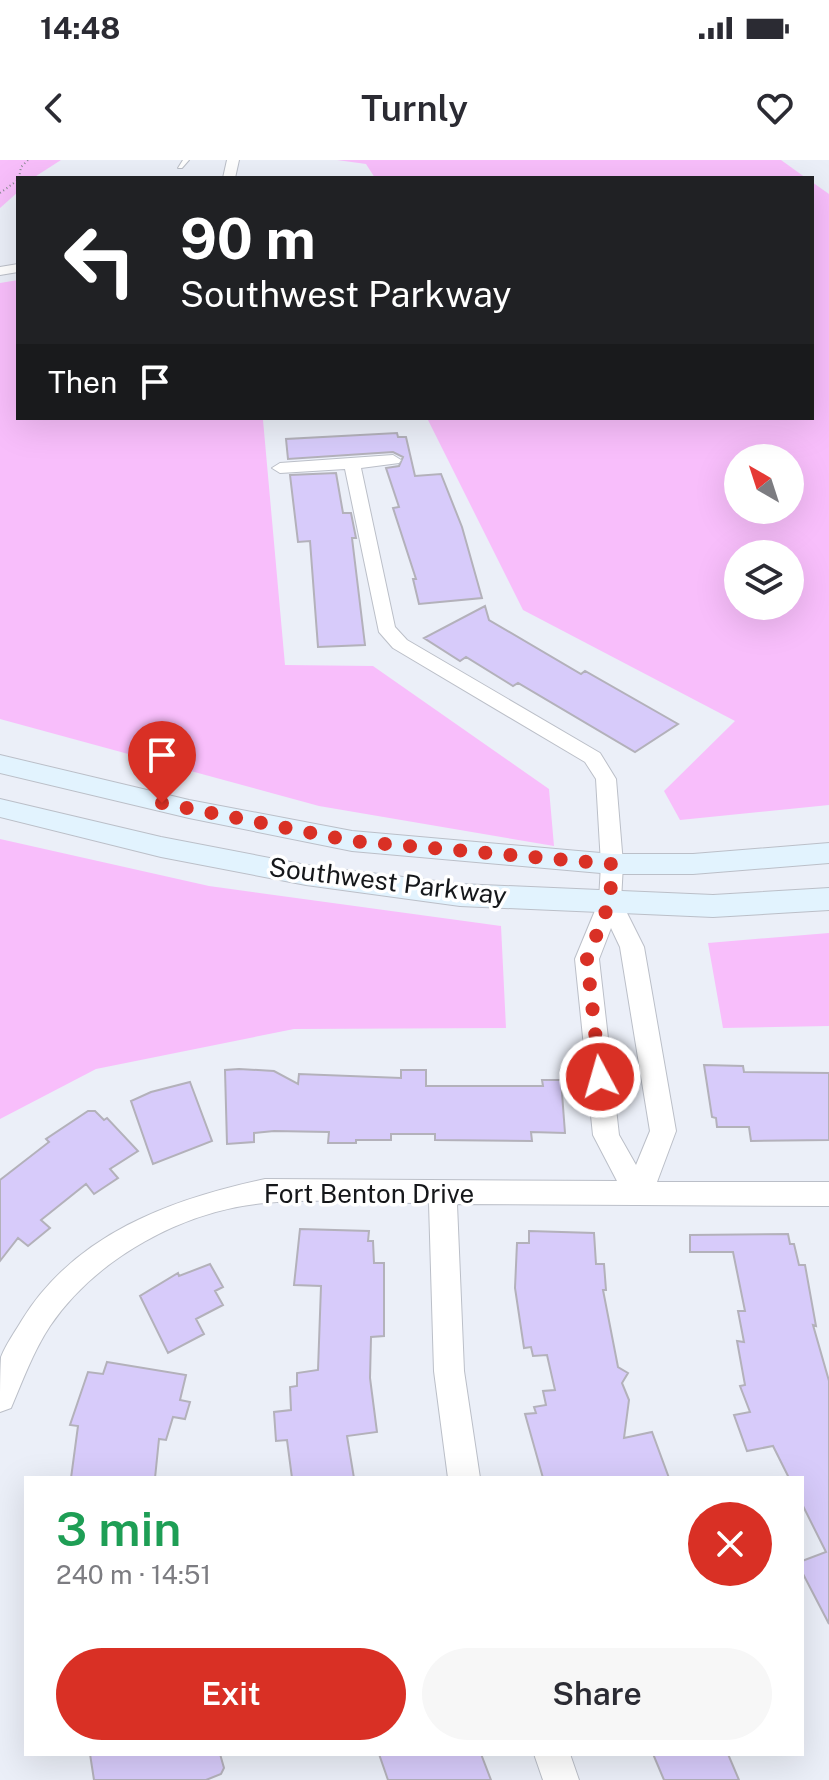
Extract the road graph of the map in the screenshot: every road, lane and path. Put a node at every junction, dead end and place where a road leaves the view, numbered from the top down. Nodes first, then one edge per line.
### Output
1 (186, 160) edge
2 (180, 167) dead end
3 (393, 460) dead end
4 (352, 464) junction
5 (280, 468) dead end
6 (0, 764) edge
7 (0, 808) edge
8 (829, 853) edge
9 (612, 864) junction
10 (829, 899) edge
11 (610, 901) junction
12 (443, 1192) junction
13 (639, 1192) junction
14 (829, 1194) edge
15 (0, 1398) edge
16 (464, 1476) edge
17 (553, 1756) edge
18 (561, 1780) edge

1 - 2 lane
3 - 4 street
4 - 5 street
4 - 9 street
6 - 9 main road, Southwest Parkway
7 - 11 main road, Southwest Parkway
8 - 9 main road, Southwest Parkway
9 - 11 street
10 - 11 main road, Southwest Parkway
11 - 13 street
11 - 13 street
12 - 13 street, Fort Benton Drive
12 - 15 street, Fort Benton Drive
12 - 16 street
13 - 14 street, Fort Benton Drive
17 - 18 street

